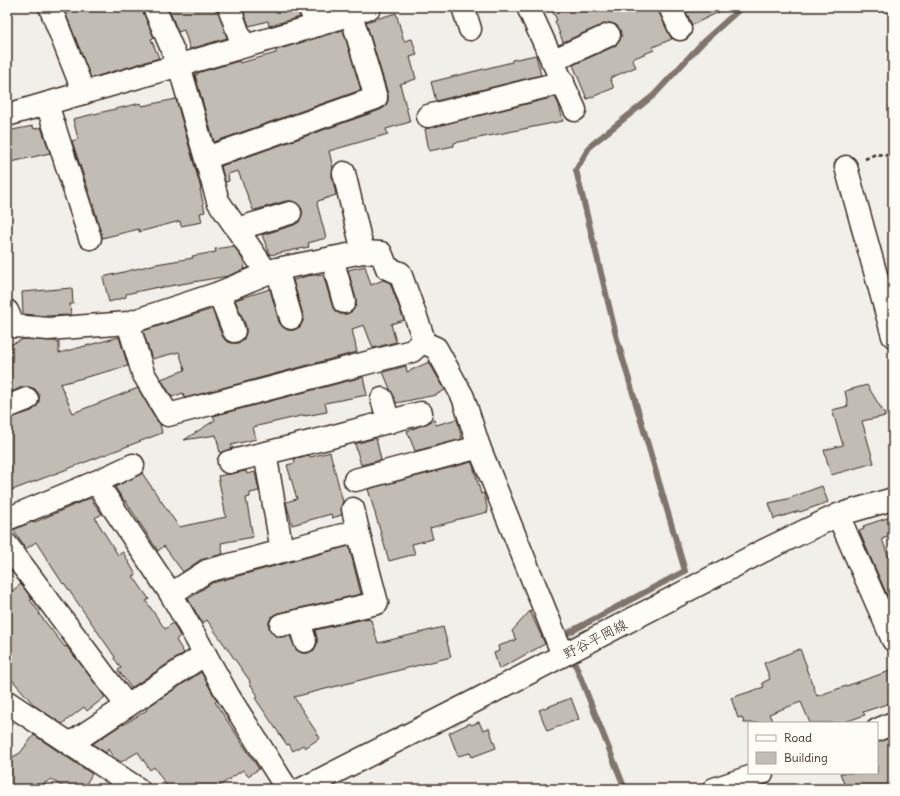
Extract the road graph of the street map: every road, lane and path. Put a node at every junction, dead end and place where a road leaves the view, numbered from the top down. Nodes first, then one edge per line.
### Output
1 (50, 7) edge
2 (154, 7) edge
3 (229, 7) edge
4 (463, 7) edge
5 (528, 7) edge
6 (670, 7) edge
7 (360, 10) edge
8 (313, 16) edge
9 (470, 29) dead end
10 (680, 29) dead end
11 (609, 35) dead end
12 (243, 46) junction
13 (552, 61) junction
14 (178, 65) junction
15 (563, 82) junction
16 (84, 93) junction
17 (47, 104) junction
18 (576, 110) dead end
19 (7, 115) edge
20 (428, 116) dead end
21 (893, 156) edge
22 (206, 158) junction
23 (846, 167) joint
24 (344, 173) dead end
25 (290, 213) dead end
26 (237, 229) junction
27 (90, 238) dead end
28 (363, 252) junction
29 (332, 258) junction
30 (272, 271) junction
31 (219, 293) junction
32 (344, 302) dead end
33 (291, 318) dead end
34 (9, 322) edge
35 (128, 323) junction
36 (234, 331) dead end
37 (893, 336) edge
38 (422, 342) junction
39 (382, 399) dead end
40 (421, 413) dead end
41 (389, 422) junction
42 (479, 447) junction
43 (265, 453) junction
44 (229, 462) dead end
45 (133, 465) dead end
46 (355, 480) dead end
47 (96, 482) junction
48 (893, 498) edge
49 (353, 509) dead end
50 (838, 515) junction
51 (7, 519) edge
52 (358, 531) junction
53 (7, 545) edge
54 (282, 551) junction
55 (171, 594) junction
56 (295, 629) dead end
57 (893, 640) edge
58 (205, 654) junction
59 (563, 655) junction
60 (7, 702) edge
61 (127, 706) junction
62 (893, 723) edge
63 (878, 730) edge
64 (70, 744) junction
65 (759, 774) edge
66 (138, 789) edge
67 (287, 789) edge
68 (302, 789) edge
69 (714, 789) edge

1 - 16 street
2 - 14 street
3 - 12 street
4 - 9 street
5 - 13 street
6 - 10 street
7 - 8 street
7 - 22 street
8 - 12 street
11 - 13 street
12 - 14 street
13 - 15 street
14 - 16 street
14 - 22 street
15 - 18 street
15 - 20 street
16 - 17 street
17 - 19 street
17 - 27 street
21 - 23 path
22 - 26 street
23 - 37 street
24 - 28 street
25 - 26 street
26 - 30 street
28 - 29 street
28 - 38 street
29 - 30 street
29 - 32 street
30 - 31 street
30 - 33 street
31 - 35 street
31 - 36 street
34 - 35 street
35 - 38 street
38 - 42 street
39 - 41 street
40 - 41 street
41 - 43 street
42 - 46 street
42 - 59 street
43 - 44 street
43 - 54 street
45 - 47 street
47 - 51 street
47 - 55 street
48 - 50 street, 野谷平岡線
49 - 52 street
50 - 57 street
50 - 59 street, 野谷平岡線
52 - 54 street
52 - 56 street
53 - 61 street
54 - 55 street
55 - 58 street
58 - 61 street
58 - 67 street
59 - 68 street, 野谷平岡線
60 - 64 street
61 - 64 street
62 - 63 street
64 - 66 street
65 - 69 street

